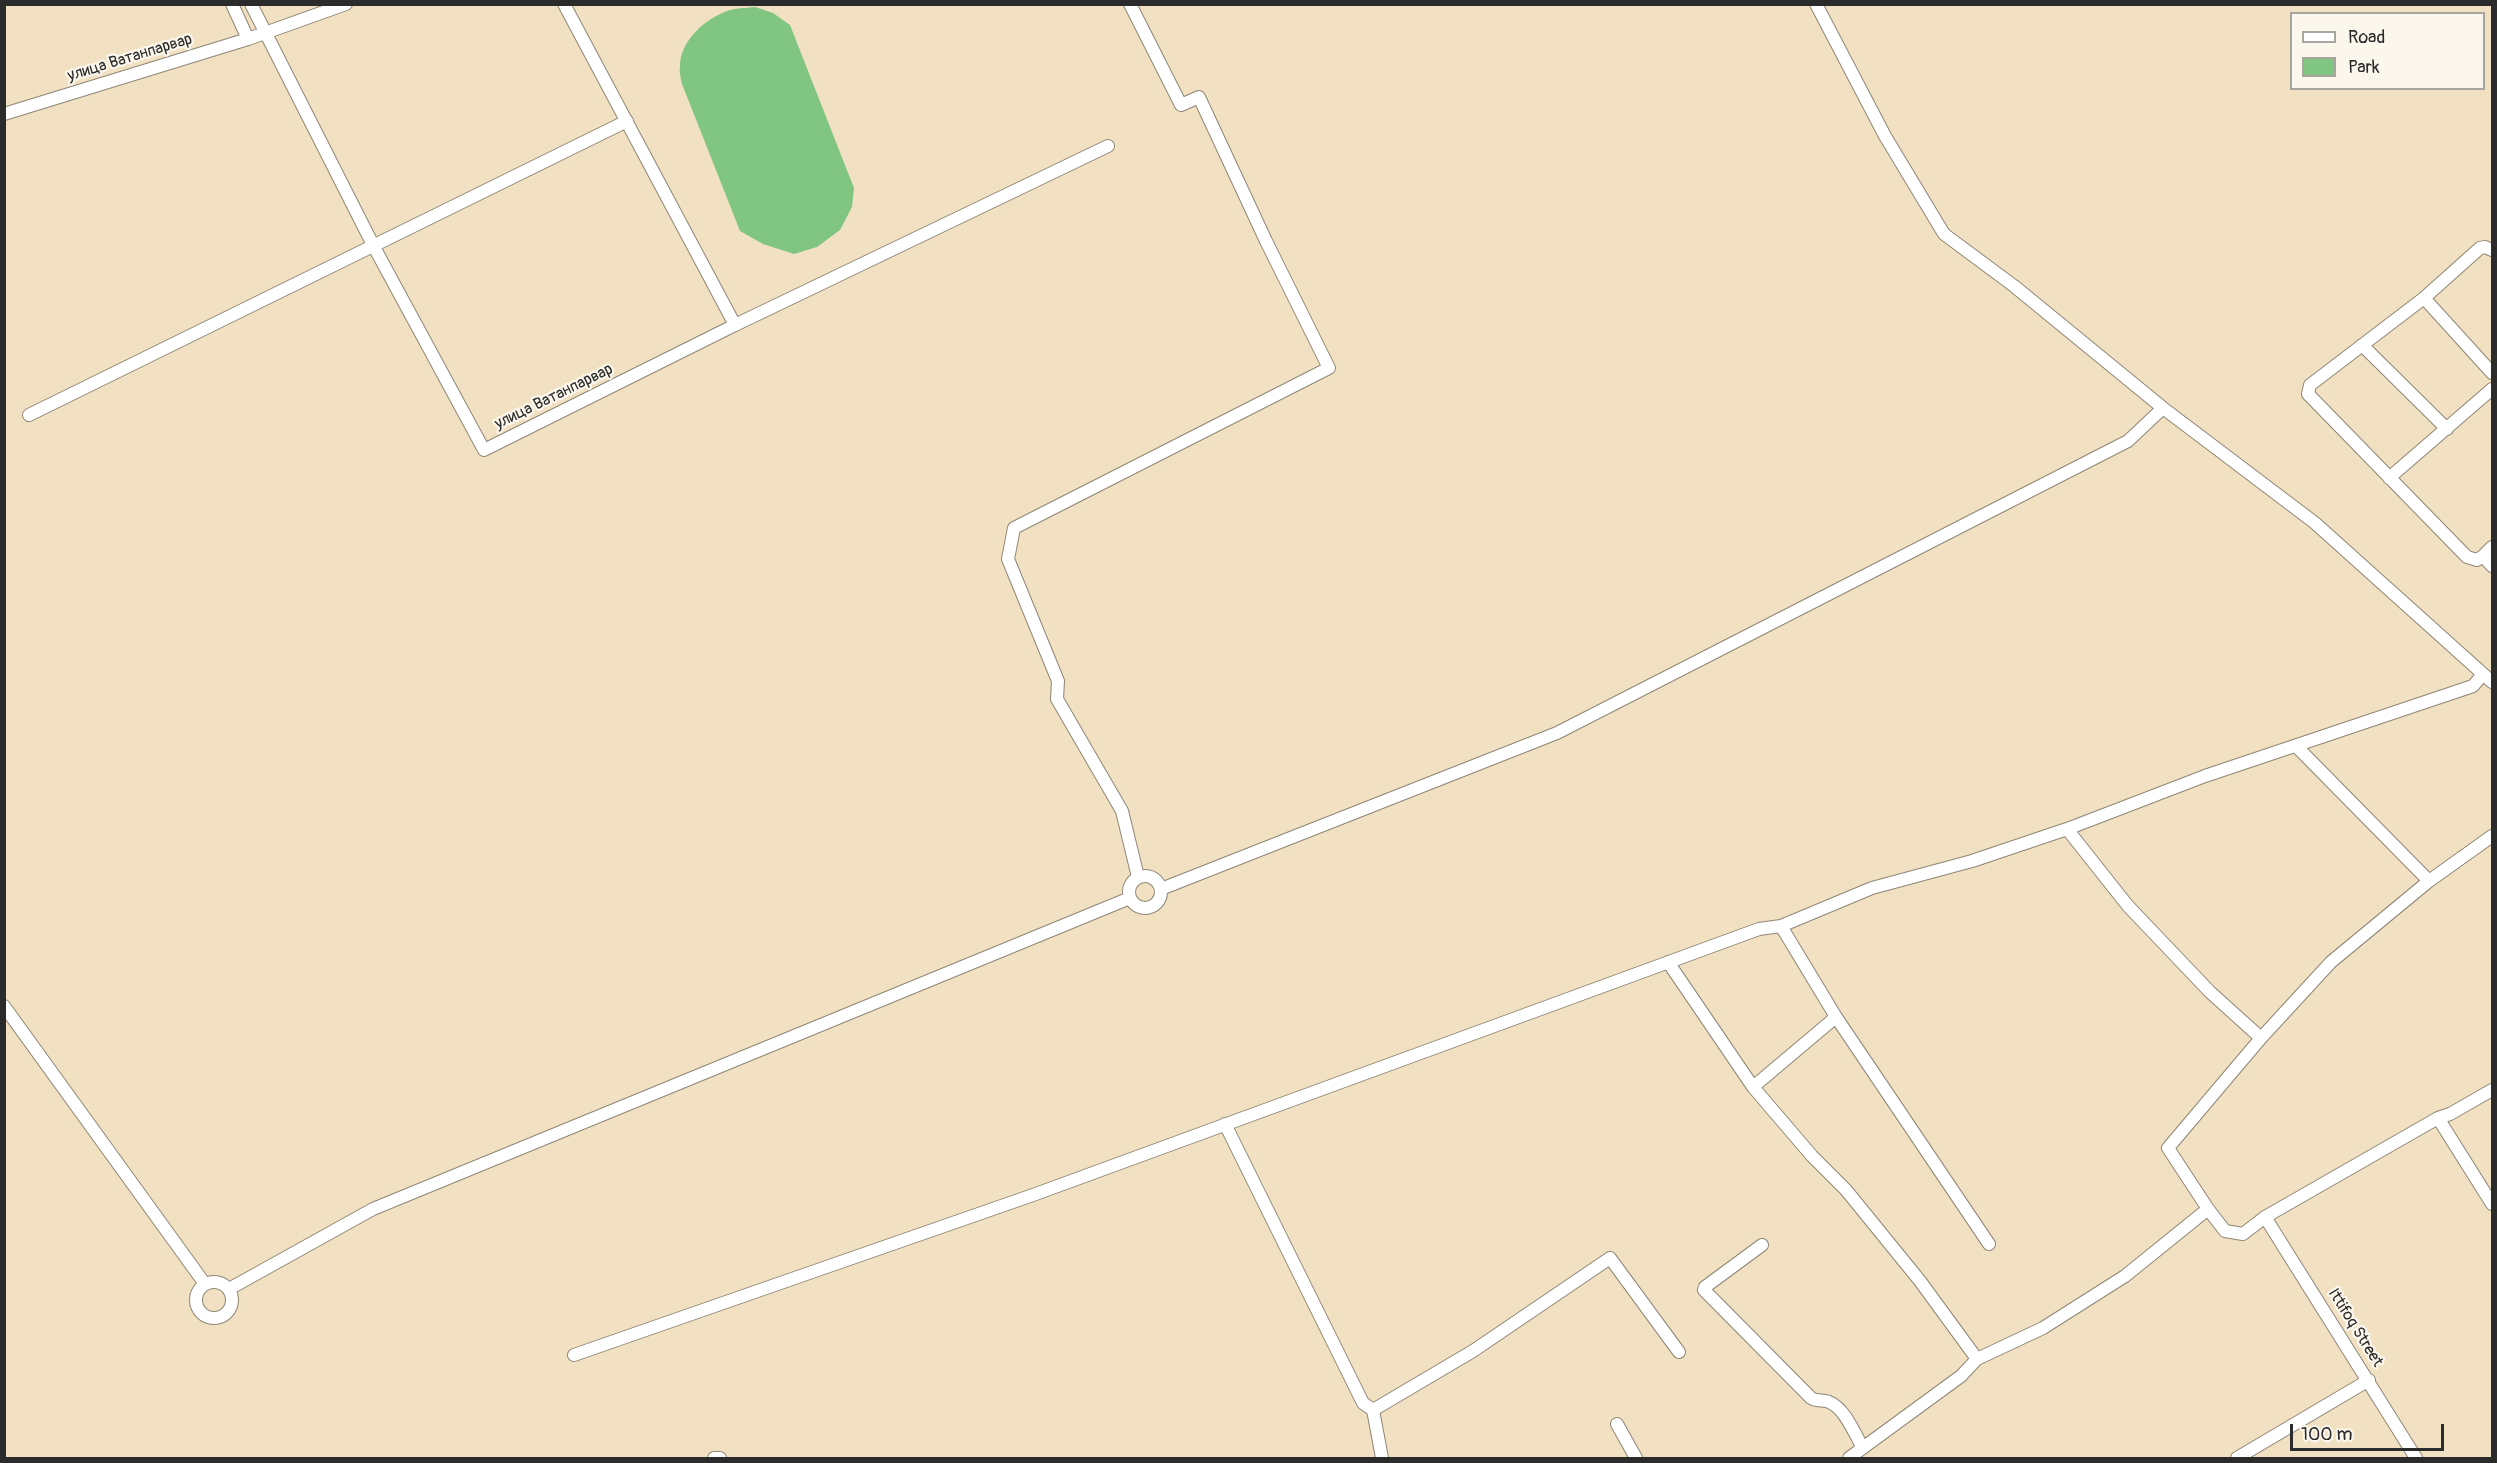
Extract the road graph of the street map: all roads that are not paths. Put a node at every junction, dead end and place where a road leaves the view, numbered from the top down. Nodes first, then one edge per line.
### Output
1 (232, 4) edge
2 (251, 4) edge
3 (346, 4) edge
4 (564, 4) edge
5 (1130, 4) edge
6 (1816, 4) edge
7 (265, 33) junction
8 (248, 39) junction
9 (4, 114) edge
10 (627, 121) junction
11 (1108, 146) dead end
12 (373, 245) junction
13 (2493, 250) edge
14 (2424, 298) junction
15 (735, 325) junction
16 (2362, 345) junction
17 (2493, 373) edge
18 (2493, 389) edge
19 (2163, 408) junction
20 (29, 415) dead end
21 (2446, 429) junction
22 (2389, 478) junction
23 (2488, 551) edge
24 (2493, 566) edge
25 (2488, 678) edge
26 (2296, 746) junction
27 (2067, 829) junction
28 (2493, 836) edge
29 (1138, 877) junction
30 (2429, 881) junction
31 (1161, 889) junction
32 (1130, 898) junction
33 (1782, 926) junction
34 (1668, 962) junction
35 (4, 1006) edge
36 (1836, 1017) junction
37 (2261, 1038) junction
38 (1753, 1087) junction
39 (2493, 1090) edge
40 (2438, 1118) junction
41 (1225, 1124) junction
42 (2493, 1204) edge
43 (2208, 1209) junction
44 (2265, 1217) junction
45 (1989, 1244) dead end
46 (1762, 1245) dead end
47 (205, 1284) junction
48 (229, 1289) junction
49 (1679, 1352) dead end
50 (574, 1354) dead end
51 (1977, 1359) junction
52 (2368, 1380) junction
53 (1373, 1410) junction
54 (1617, 1424) dead end
55 (1863, 1448) junction
56 (714, 1458) edge
57 (720, 1458) edge
58 (1382, 1458) edge
59 (1636, 1458) edge
60 (1849, 1458) edge
61 (2237, 1458) edge
62 (2416, 1458) edge

1 - 8 street
2 - 7 street
3 - 7 street, улица Ватанпарвар
4 - 10 street
5 - 29 street
6 - 19 street
7 - 8 street, улица Ватанпарвар
7 - 12 street, улица Ватанпарвар
8 - 9 street, улица Ватанпарвар
10 - 12 street
10 - 15 street
11 - 15 street
12 - 15 street, улица Ватанпарвар
12 - 20 street
13 - 14 street
14 - 16 street
14 - 17 street
16 - 21 street
16 - 22 street
18 - 21 street
19 - 25 street
19 - 31 street
21 - 22 street
22 - 23 street
23 - 24 street
25 - 26 street
26 - 27 street
26 - 30 street
27 - 33 street
27 - 37 street
28 - 30 street
29 - 31 street
29 - 32 street
30 - 37 street
31 - 32 street
32 - 48 street
33 - 34 street
33 - 36 street
34 - 38 street
34 - 41 street
35 - 47 street
36 - 38 street
36 - 45 street
37 - 43 street
38 - 51 street
39 - 40 street
40 - 42 street
40 - 44 street
41 - 50 street
41 - 53 street
43 - 44 street
43 - 51 street
44 - 52 street, Ittifoq Street
46 - 55 street
47 - 48 street
47 - 48 street
49 - 53 street
51 - 55 street
52 - 61 street
52 - 62 street, Ittifoq Street
53 - 58 street
54 - 59 street
55 - 60 street
56 - 57 street

